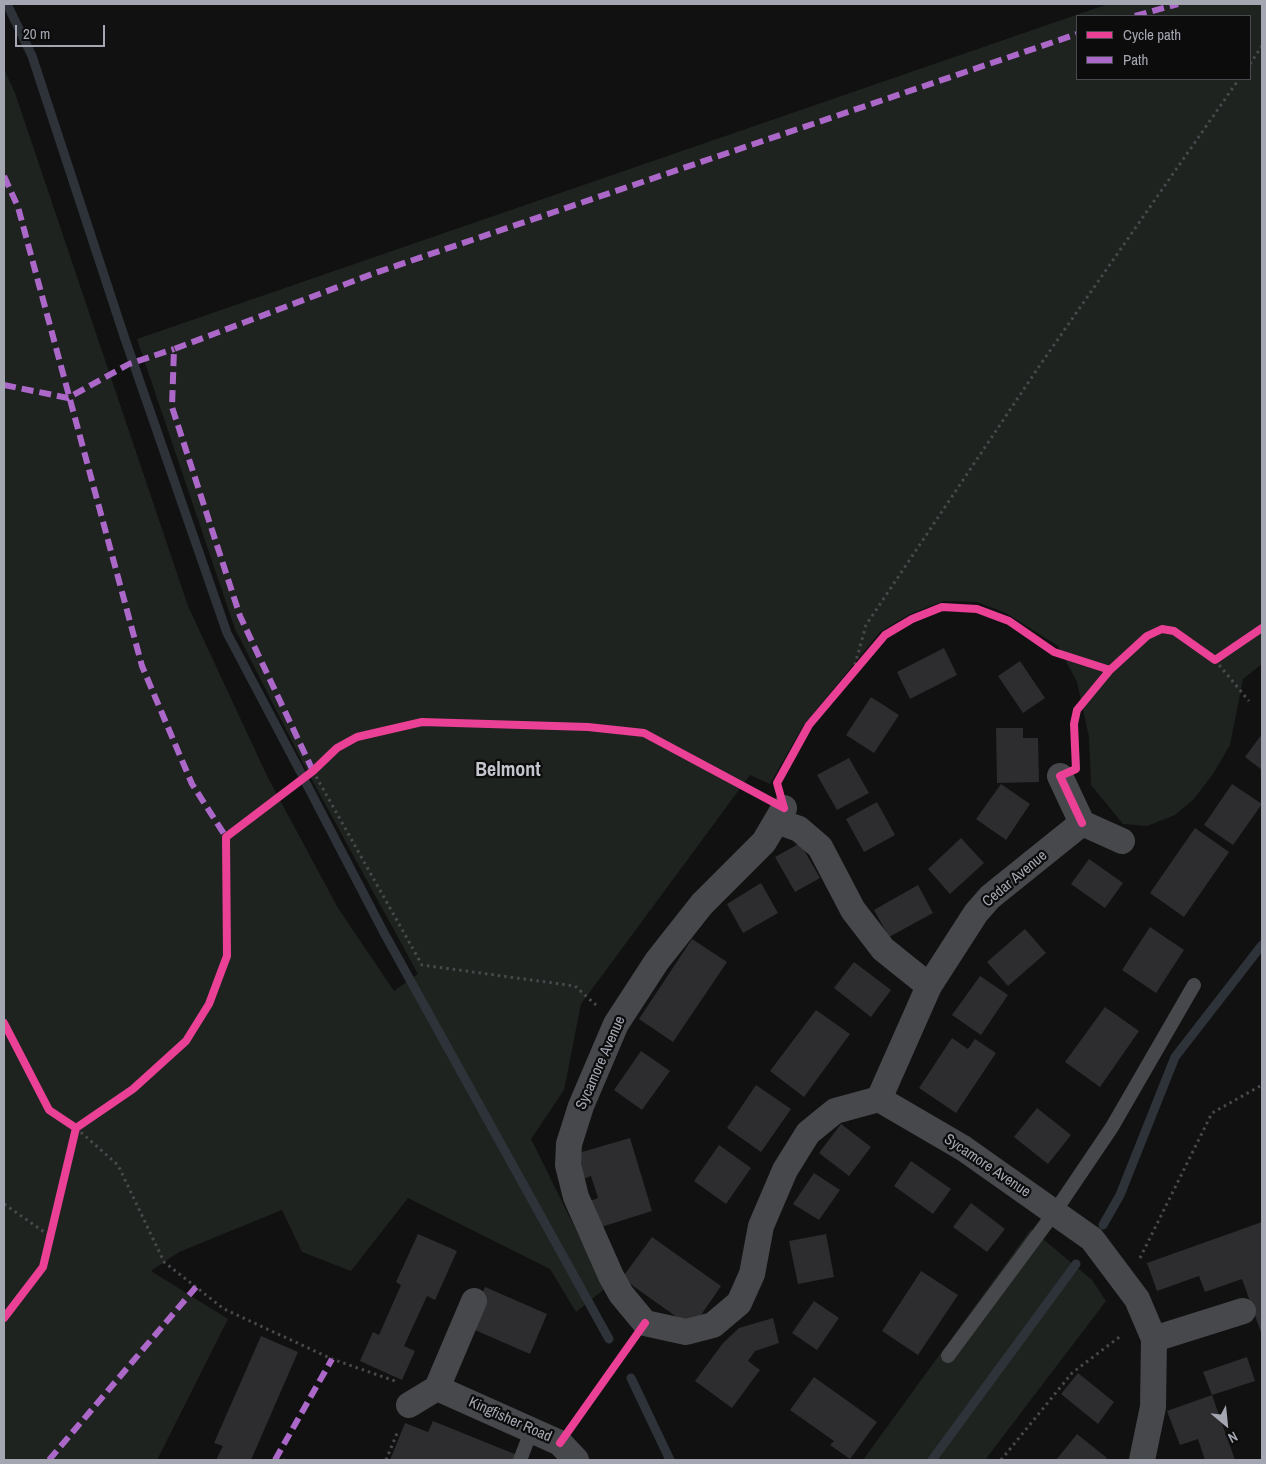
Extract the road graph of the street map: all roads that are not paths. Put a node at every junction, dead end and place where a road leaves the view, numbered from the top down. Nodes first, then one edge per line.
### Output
1 (1060, 776) dead end
2 (1082, 823) junction
3 (1122, 841) dead end
4 (1194, 984) dead end
5 (929, 986) junction
6 (879, 1099) junction
7 (1054, 1212) junction
8 (474, 1301) dead end
9 (1243, 1311) dead end
10 (1149, 1329) junction
11 (948, 1356) dead end
12 (437, 1388) junction
13 (408, 1405) dead end
14 (532, 1429) junction
15 (520, 1460) edge
16 (576, 1460) edge
17 (1142, 1460) edge

1 - 2 street
2 - 3 street
2 - 5 street, Cedar Avenue
4 - 7 lane
5 - 6 street
5 - 6 street, Sycamore Avenue
6 - 7 street, Sycamore Avenue
7 - 10 street, Sycamore Avenue
7 - 11 lane
8 - 12 street
9 - 10 street
10 - 17 street
12 - 13 street
12 - 14 street, Kingfisher Road
14 - 15 lane
14 - 16 street, Kingfisher Road

